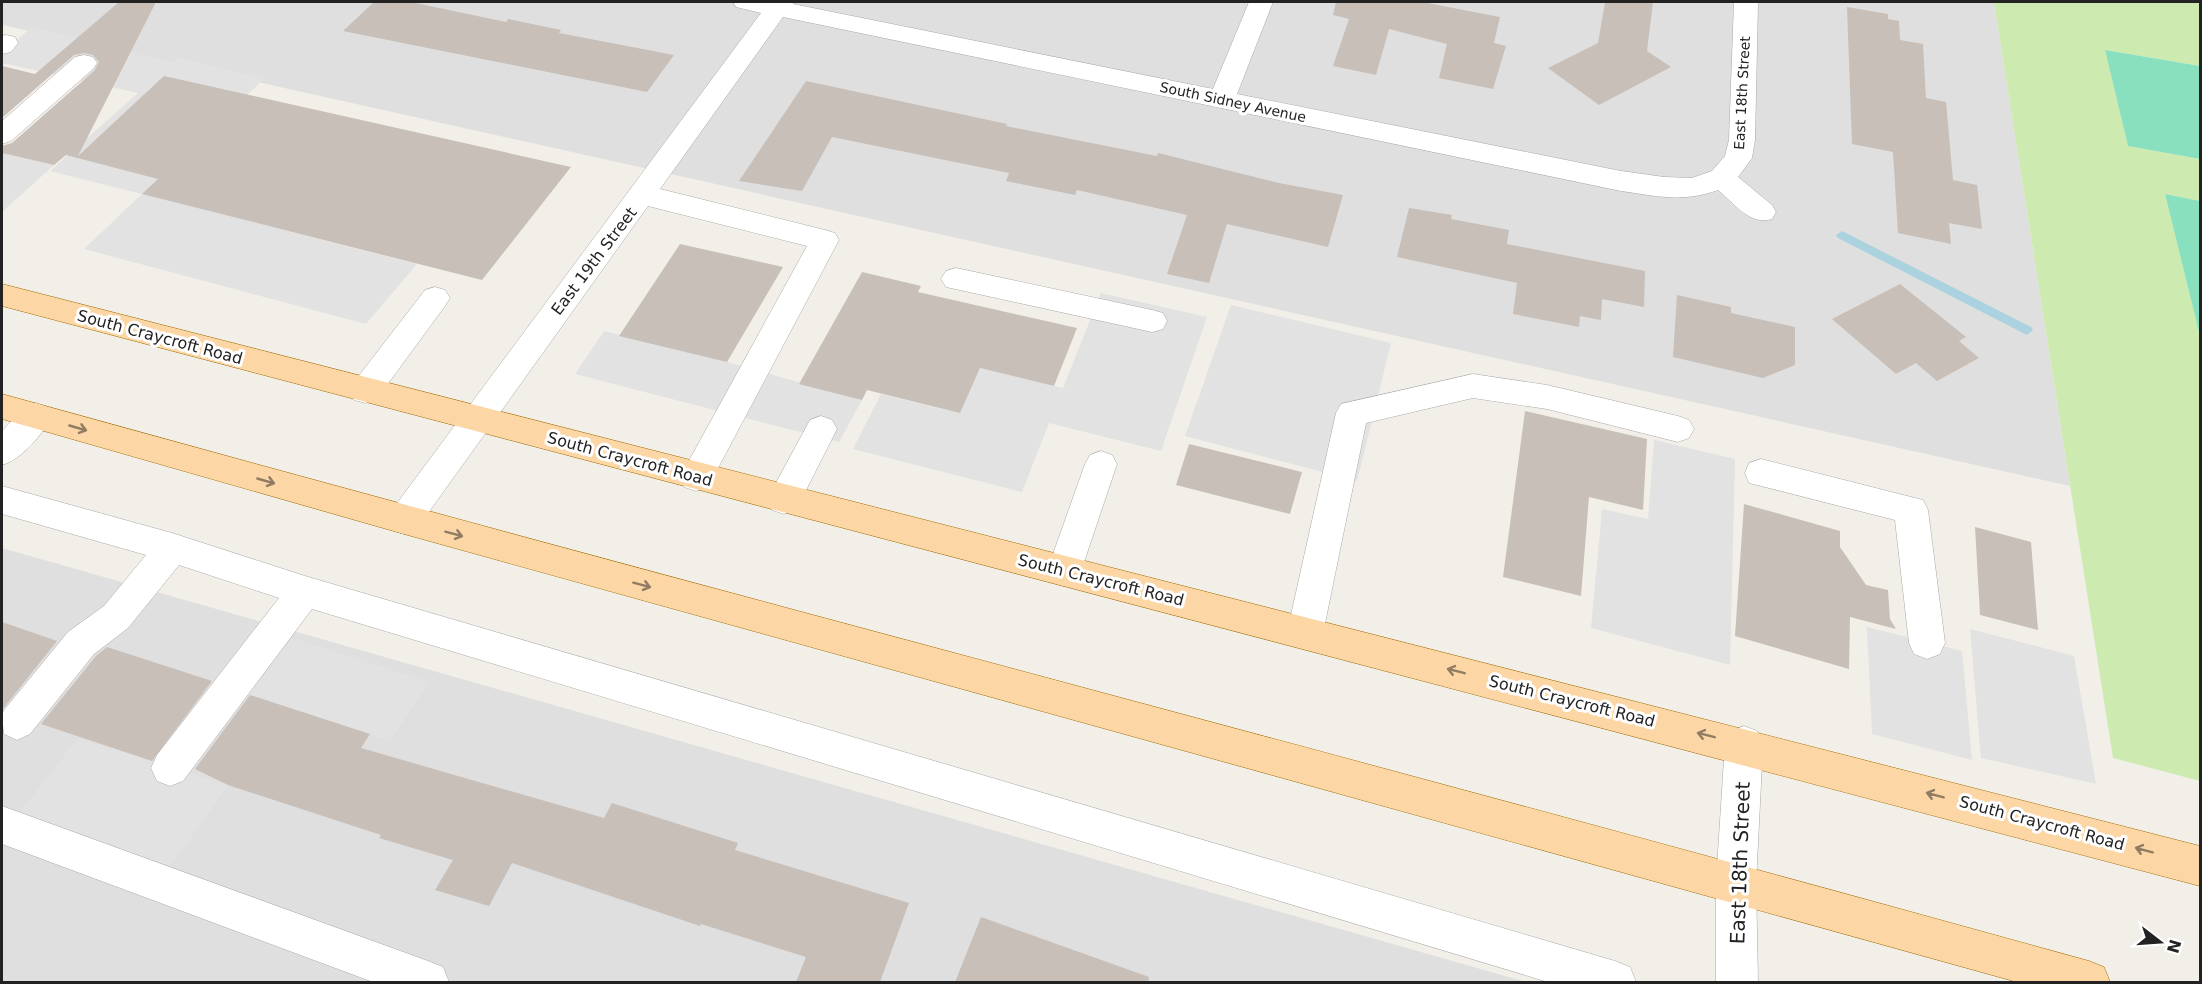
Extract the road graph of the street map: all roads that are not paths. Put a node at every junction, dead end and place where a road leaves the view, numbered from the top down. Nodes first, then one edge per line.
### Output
1 (745, 2) edge
2 (1261, 2) edge
3 (1746, 2) edge
4 (780, 5) edge
5 (84, 63) dead end
6 (1222, 100) junction
7 (2, 135) edge
8 (1722, 178) junction
9 (644, 195) junction
10 (1762, 212) dead end
11 (956, 279) dead end
12 (2, 295) edge
13 (435, 297) dead end
14 (1152, 321) dead end
15 (365, 391) junction
16 (2, 407) edge
17 (36, 416) junction
18 (479, 419) junction
19 (821, 429) dead end
20 (1678, 429) dead end
21 (2, 452) edge
22 (1101, 464) dead end
23 (1761, 473) dead end
24 (696, 477) junction
25 (2, 500) edge
26 (784, 500) junction
27 (404, 520) junction
28 (172, 548) junction
29 (1064, 571) junction
30 (305, 591) junction
31 (1305, 633) junction
32 (1927, 643) dead end
33 (17, 722) dead end
34 (1744, 744) junction
35 (170, 768) dead end
36 (2, 825) edge
37 (2200, 866) edge
38 (1736, 883) junction
39 (428, 982) edge
40 (1615, 982) edge
41 (1737, 982) edge
42 (2089, 982) edge

1 - 4 street, South Sidney Avenue
2 - 6 street
3 - 8 street, East 18th Street
4 - 6 street, South Sidney Avenue
4 - 9 street, East 19th Street
5 - 7 street
6 - 8 street, South Sidney Avenue
8 - 10 street
9 - 18 street, East 19th Street
9 - 24 street
11 - 14 street
12 - 15 main road, South Craycroft Road
13 - 15 street
15 - 18 main road, South Craycroft Road
16 - 17 main road
17 - 21 street
17 -> 27 main road
18 - 24 main road, South Craycroft Road
18 - 27 street, East 19th Street
19 - 26 street
20 - 31 street
22 - 29 street
23 - 32 street
24 - 26 main road, South Craycroft Road
25 - 28 street
26 - 29 main road, South Craycroft Road
27 -> 38 main road
28 - 30 street
28 - 33 street
29 - 31 main road, South Craycroft Road
30 - 35 street
30 - 40 street
34 -> 31 main road, South Craycroft Road
37 -> 34 main road, South Craycroft Road
34 - 38 street, East 18th Street
36 - 39 street
38 - 41 street, East 18th Street
38 - 42 main road

